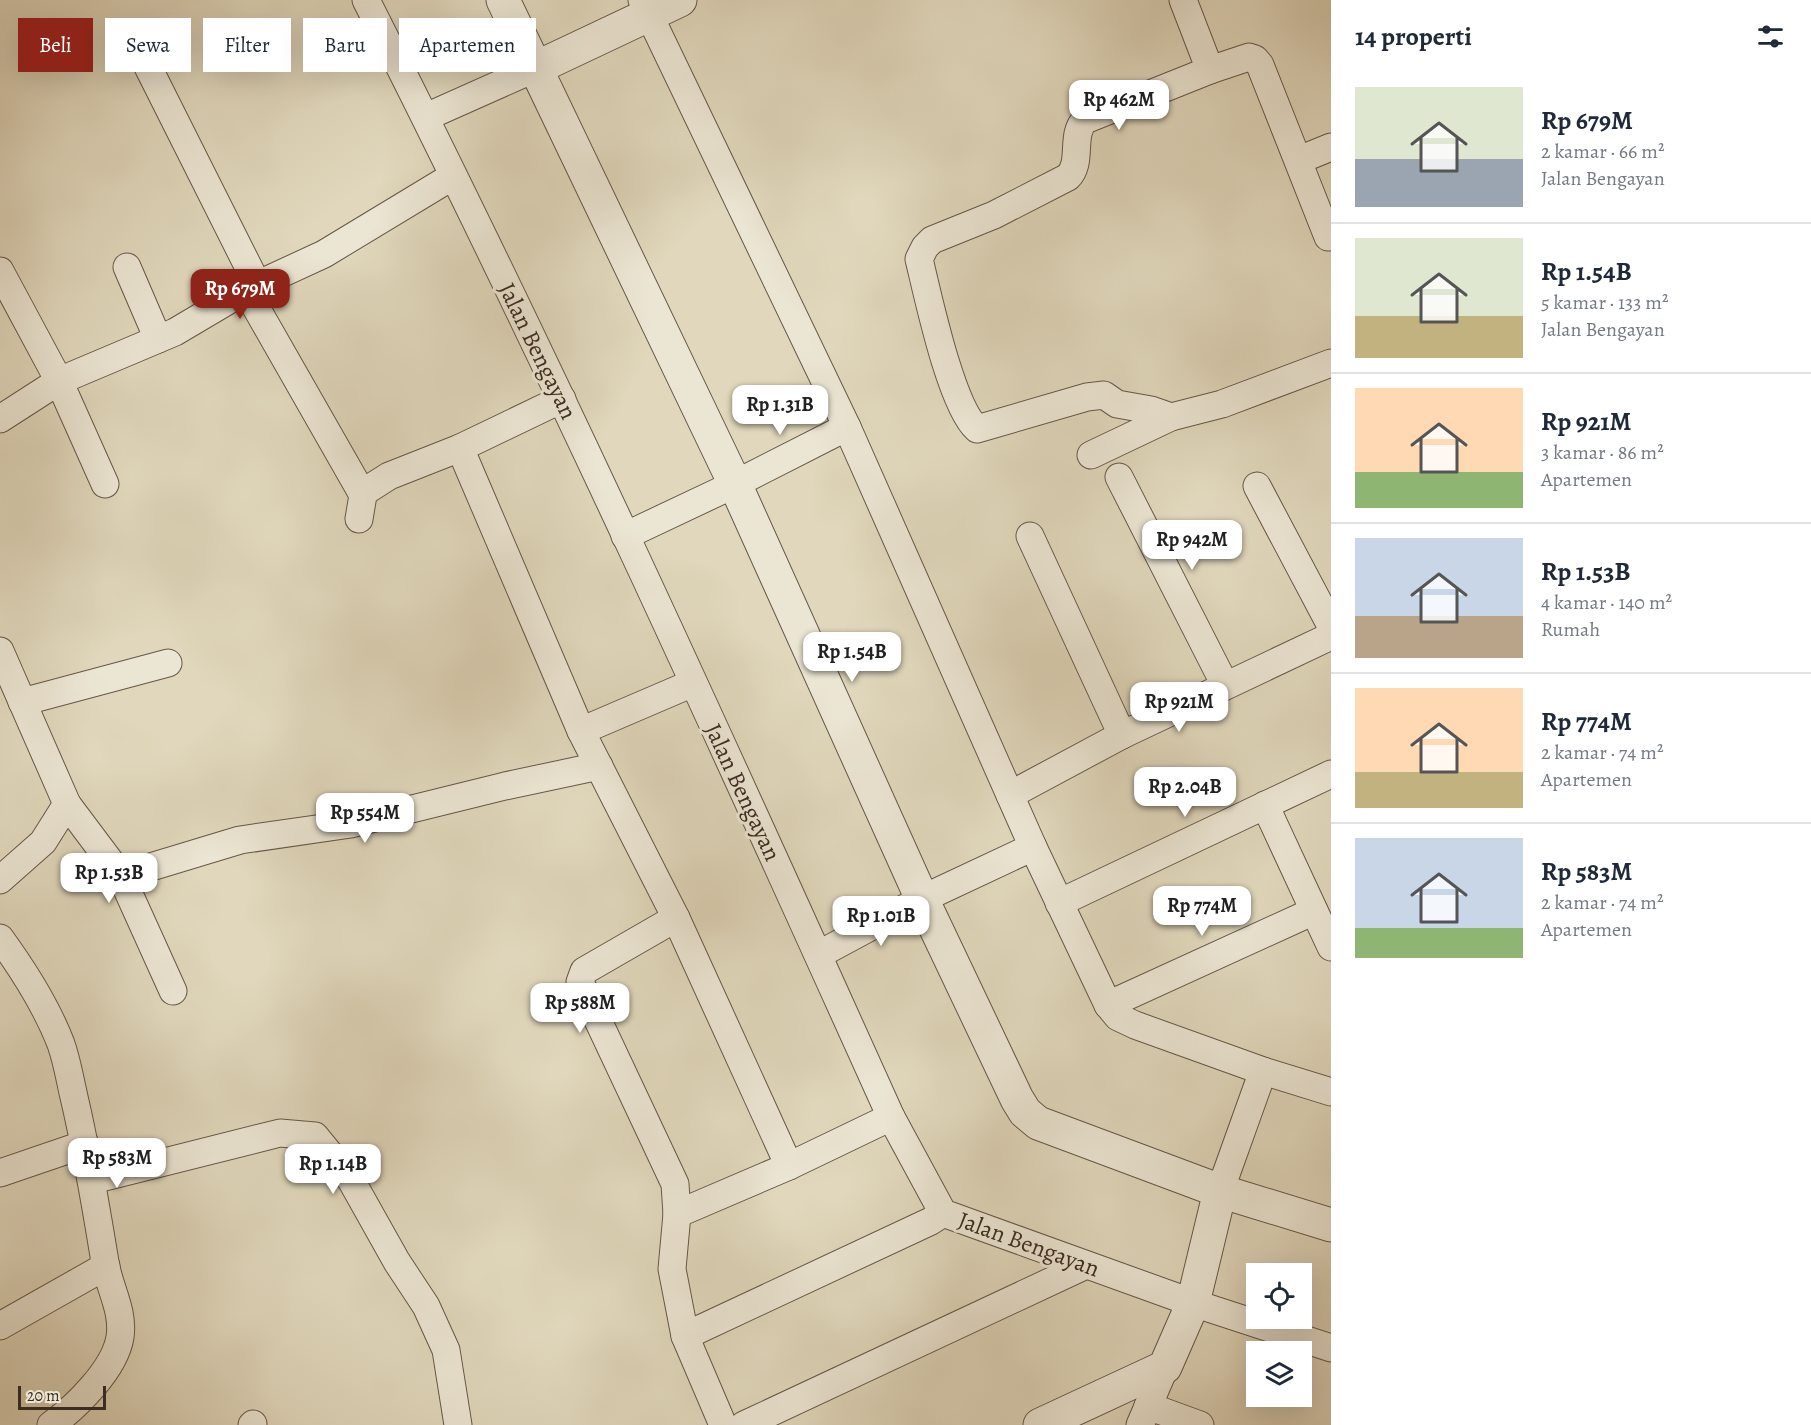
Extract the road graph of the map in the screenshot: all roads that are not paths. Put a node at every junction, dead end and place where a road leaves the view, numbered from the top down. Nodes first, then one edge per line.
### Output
1 (366, 0) edge
2 (503, 0) edge
3 (680, 0) edge
4 (1183, 0) edge
5 (646, 8) edge
6 (512, 18) edge
7 (536, 68) joint
8 (1210, 70) junction
9 (150, 72) edge
10 (527, 72) edge
11 (426, 117) junction
12 (1331, 147) edge
13 (1299, 160) junction
14 (453, 176) junction
15 (1328, 237) dead end
16 (127, 267) dead end
17 (0, 271) edge
18 (251, 287) junction
19 (158, 339) junction
20 (1331, 363) edge
21 (59, 381) junction
22 (562, 399) junction
23 (1171, 417) junction
24 (0, 420) edge
25 (847, 428) junction
26 (460, 447) junction
27 (1091, 455) dead end
28 (1119, 477) dead end
29 (105, 484) dead end
30 (735, 484) junction
31 (1257, 486) dead end
32 (625, 536) junction
33 (1030, 536) dead end
34 (1331, 626) edge
35 (1331, 636) edge
36 (0, 651) edge
37 (168, 663) dead end
38 (693, 683) junction
39 (1225, 685) junction
40 (22, 702) junction
41 (582, 731) junction
42 (1122, 735) junction
43 (599, 766) junction
44 (1331, 774) edge
45 (1010, 795) junction
46 (67, 804) junction
47 (1264, 805) junction
48 (1033, 847) junction
49 (121, 876) junction
50 (0, 880) edge
51 (922, 899) junction
52 (1059, 903) junction
53 (1314, 911) junction
54 (676, 918) junction
55 (0, 938) edge
56 (1331, 947) edge
57 (818, 955) junction
58 (173, 991) dead end
59 (1108, 1005) junction
60 (1263, 1071) junction
61 (1331, 1092) edge
62 (891, 1117) junction
63 (85, 1144) junction
64 (789, 1166) junction
65 (0, 1173) edge
66 (93, 1180) junction
67 (1220, 1191) junction
68 (943, 1213) junction
69 (677, 1214) junction
70 (1331, 1225) edge
71 (1086, 1265) junction
72 (106, 1266) junction
73 (1193, 1302) junction
74 (0, 1326) edge
75 (686, 1336) junction
76 (1331, 1348) edge
77 (1165, 1366) junction
78 (1144, 1415) edge
79 (67, 1420) edge
80 (458, 1425) edge
81 (723, 1425) edge
82 (744, 1425) edge
83 (1040, 1425) edge
84 (1200, 1425) edge

1 - 11 street, Jalan Bengayan
2 - 6 street
3 - 5 street
4 - 8 street
5 - 7 street
5 - 25 street
7 - 30 street
8 - 13 street
8 - 23 street
9 - 18 street
10 - 11 street
11 - 14 street, Jalan Bengayan
12 - 13 street
13 - 15 street
14 - 18 street
14 - 22 street, Jalan Bengayan
16 - 19 street
17 - 21 street
18 - 19 street
18 - 26 street
19 - 21 street
20 - 23 street
21 - 24 street
21 - 29 street
22 - 26 street
22 - 32 street, Jalan Bengayan
23 - 27 street
25 - 30 street
25 - 45 street
26 - 41 street
28 - 39 street
30 - 32 street
30 - 51 street
31 - 34 street
32 - 38 street, Jalan Bengayan
33 - 42 street
35 - 39 street
36 - 40 street
37 - 40 street
38 - 41 street
38 - 57 street, Jalan Bengayan
39 - 42 street
40 - 46 street
41 - 43 street
42 - 45 street
43 - 49 street
43 - 54 street
44 - 47 street
45 - 48 street
46 - 49 street
46 - 50 street
47 - 52 street
47 - 53 street
48 - 51 street
48 - 52 street
49 - 58 street
51 - 57 street
51 - 67 street
52 - 59 street
53 - 56 street
53 - 59 street
54 - 64 street
54 - 69 street
55 - 63 street
57 - 62 street, Jalan Bengayan
59 - 60 street
60 - 61 street
60 - 67 street
62 - 64 street
62 - 68 street, Jalan Bengayan
63 - 65 street
63 - 66 street
64 - 69 street
66 - 72 street
66 - 80 street
67 - 70 street
67 - 73 street
68 - 71 street, Jalan Bengayan
68 - 75 street
69 - 75 street
71 - 73 street, Jalan Bengayan
71 - 82 street
72 - 74 street
72 - 79 street
73 - 76 street, Jalan Bengayan
73 - 77 street
75 - 81 street
77 - 78 street
77 - 83 street
78 - 84 street

